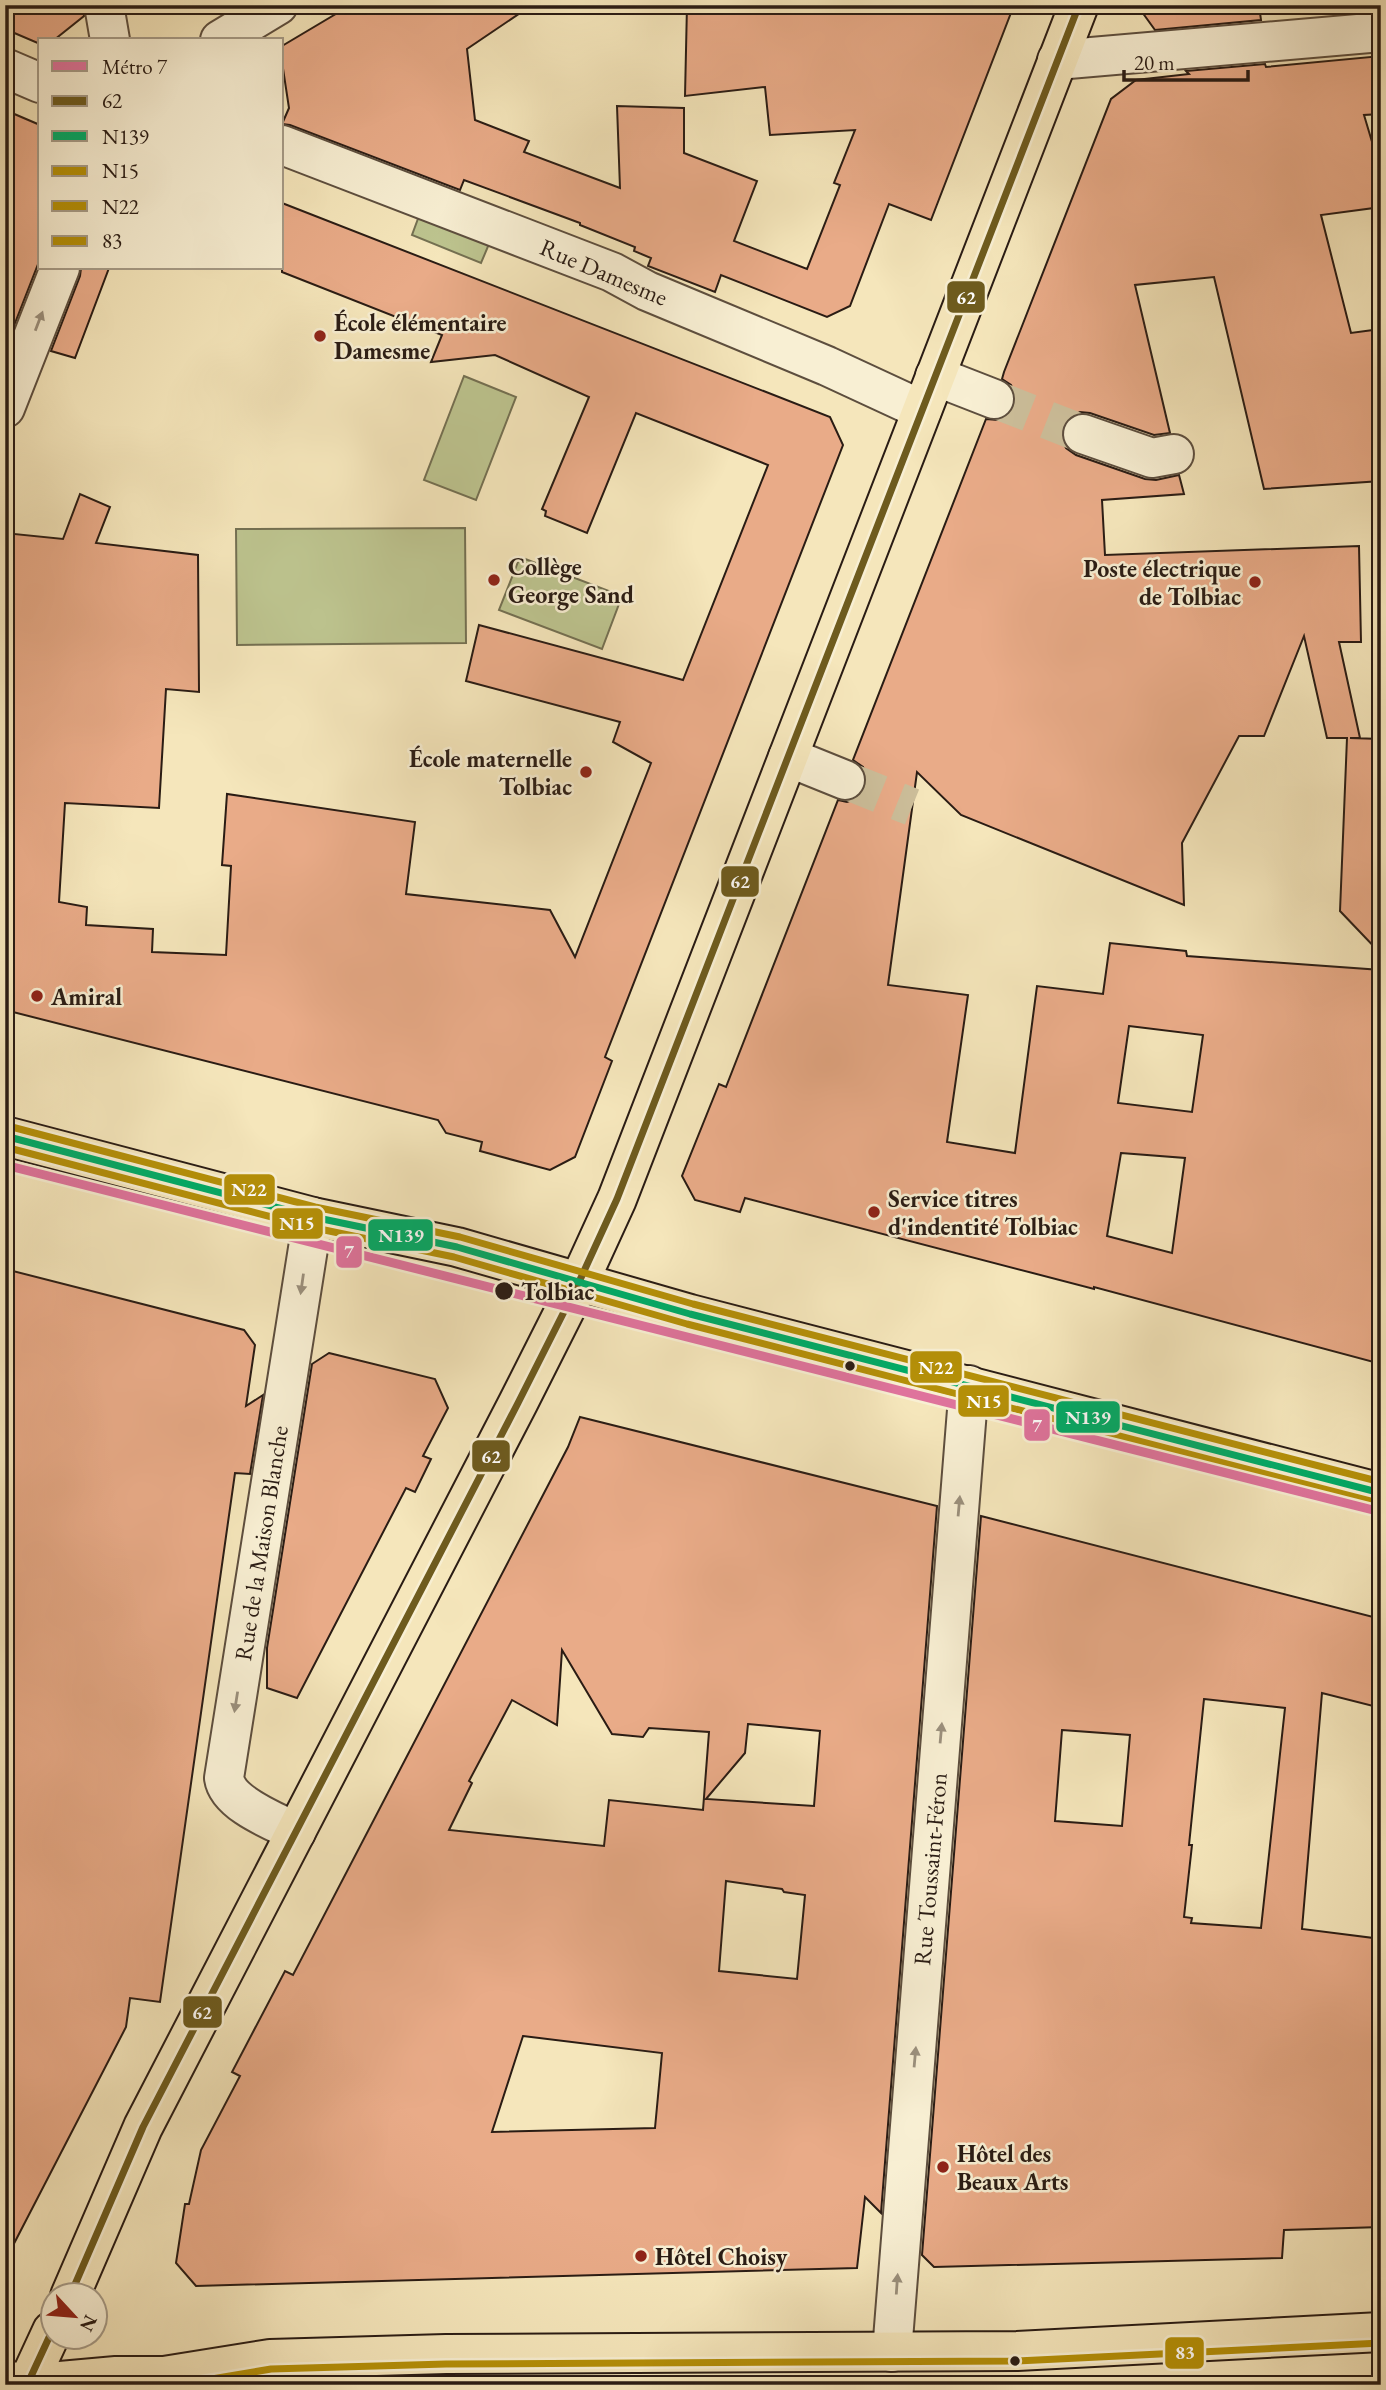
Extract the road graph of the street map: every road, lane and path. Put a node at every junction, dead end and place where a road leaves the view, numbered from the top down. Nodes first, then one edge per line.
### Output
1 (104, 5) edge
2 (278, 5) edge
3 (1079, 5) edge
4 (1381, 32) edge
5 (110, 38) edge
6 (223, 38) edge
7 (1057, 60) junction
8 (5, 68) edge
9 (38, 82) edge
10 (284, 146) edge
11 (59, 270) edge
12 (928, 393) junction
13 (995, 399) tunnel mouth
14 (5, 408) edge
15 (1083, 434) tunnel mouth
16 (1174, 454) dead end
17 (788, 757) junction
18 (845, 780) tunnel mouth
19 (5, 1136) edge
20 (313, 1217) junction
21 (579, 1282) junction
22 (968, 1385) junction
23 (1381, 1493) edge
24 (296, 1832) junction
25 (76, 2282) edge
26 (1381, 2332) edge
27 (42, 2352) edge
28 (891, 2352) junction
29 (5, 2380) edge
30 (158, 2381) edge
31 (27, 2385) edge

1 - 5 street
2 - 6 street
3 - 7 main road
4 - 7 street
7 - 12 main road
8 - 9 street
10 - 12 street, Rue Damesme
14 -> 11 street
12 - 13 street, Rue Damesme
12 - 17 main road
15 - 16 street
17 - 18 street
17 - 21 main road
19 - 20 main road
20 - 21 main road
20 -> 24 street, Rue de la Maison Blanche
21 - 22 main road
21 - 24 main road
22 - 23 main road
28 -> 22 street, Rue Toussaint-Féron
24 - 25 main road
26 - 28 main road
27 - 31 main road
28 - 30 main road
29 - 31 main road
30 - 31 main road

